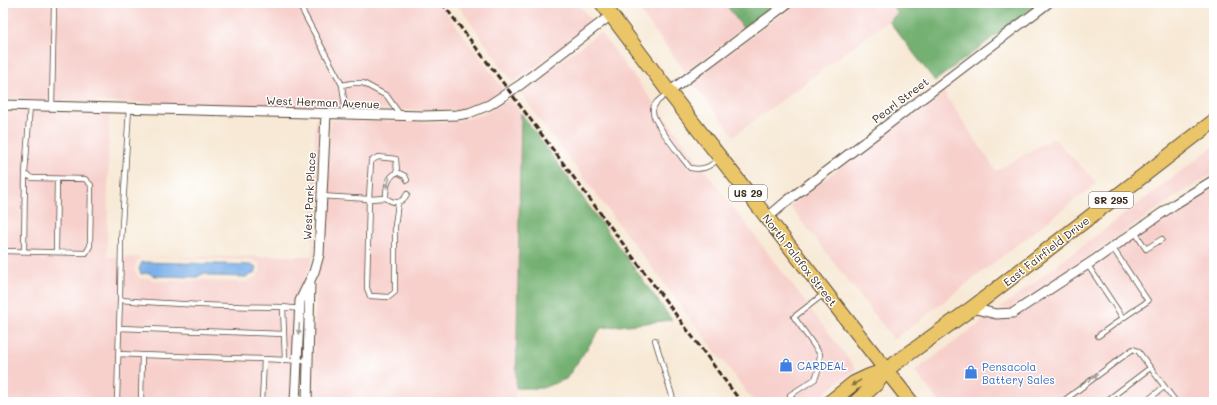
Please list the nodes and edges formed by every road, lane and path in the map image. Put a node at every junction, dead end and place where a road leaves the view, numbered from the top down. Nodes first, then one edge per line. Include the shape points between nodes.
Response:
1 (54, 3) edge
2 (788, 3) edge
3 (1048, 3) edge
4 (605, 6) edge
5 (301, 8) dead end
6 (342, 85) junction
7 (669, 92) junction
8 (3, 105) edge
9 (30, 106) junction
10 (52, 106) junction
11 (129, 108) junction
12 (326, 114) junction
13 (346, 114) junction
14 (401, 116) junction
15 (1214, 121) edge
16 (720, 158) junction
17 (397, 172) junction
18 (25, 174) junction
19 (57, 178) junction
20 (407, 180) dead end
21 (1214, 180) edge
22 (407, 194) dead end
23 (322, 196) junction
24 (386, 198) junction
25 (370, 199) junction
26 (398, 203) junction
27 (767, 218) junction
28 (1135, 232) junction
29 (1162, 239) dead end
30 (1112, 247) junction
31 (3, 251) edge
32 (24, 252) junction
33 (56, 252) junction
34 (1087, 264) junction
35 (310, 279) junction
36 (826, 293) junction
37 (120, 300) junction
38 (283, 307) junction
39 (300, 308) junction
40 (972, 308) junction
41 (1123, 318) junction
42 (119, 328) junction
43 (284, 334) junction
44 (1098, 336) dead end
45 (655, 340) dead end
46 (119, 354) junction
47 (142, 355) junction
48 (264, 359) junction
49 (285, 360) junction
50 (297, 360) junction
51 (308, 361) junction
52 (1150, 368) junction
53 (886, 370) junction
54 (1164, 387) junction
55 (117, 402) edge
56 (141, 402) edge
57 (262, 402) edge
58 (296, 402) edge
59 (306, 402) edge
60 (674, 402) edge
61 (794, 402) edge
62 (830, 402) edge
63 (856, 402) edge
64 (911, 402) edge
65 (1062, 402) edge
66 (1105, 402) edge
67 (1145, 402) edge
68 (1176, 402) edge

1 - 10 lane
2 - 7 street
3 - 27 street, Pearl Street
4 - 7 main road, North Palafox Street / US 29
4 - 14 street, West Herman Avenue via 520,85 489,105 457,115
5 - 6 lane
6 - 13 lane
6 - 14 lane via 363,83 387,96
7 - 16 main road, North Palafox Street / US 29
7 - 16 lane via 655,103 653,112 658,125 690,168 702,170
8 - 9 street, West Herman Avenue
9 - 10 street, West Herman Avenue
9 - 18 lane
10 - 11 street, West Herman Avenue
11 - 12 street, West Herman Avenue
11 - 37 lane
12 - 13 street, West Herman Avenue
12 - 23 street, West Park Place
13 - 14 street, West Herman Avenue
15 - 40 main road, East Fairfield Drive / SR 295
16 - 27 main road, North Palafox Street / US 29
17 - 20 lane
17 -> 24 lane via 388,182
17 - 25 lane via 396,159 378,157 372,160
18 - 19 lane via 32,178
18 - 32 lane
19 - 33 lane
19 - 33 lane via 85,179 90,185 90,246 86,253
21 - 28 street
22 - 26 lane
23 - 25 lane
23 - 35 street, West Park Place via 318,255
24 - 25 lane
24 - 26 lane
25 - 26 lane via 367,288 370,296 389,297 395,292
27 - 36 main road, North Palafox Street / US 29
28 - 29 lane via 1146,249
28 - 30 street
30 - 34 street
30 - 41 lane via 1148,302
31 - 32 lane
32 - 33 lane
34 - 40 street via 1013,313 996,314
34 - 41 lane
35 - 39 street, West Park Place via 300,301
35 - 51 street, West Park Place
36 - 53 main road, North Palafox Street / US 29
36 - 61 lane via 794,317 820,354 815,379 790,395
37 - 38 lane via 229,307
37 - 42 lane
38 - 39 lane
38 - 43 lane
39 -> 50 street, West Park Place
40 - 53 main road, East Fairfield Drive / SR 295
41 - 44 lane
42 - 43 lane
42 - 46 lane
43 - 49 lane
45 - 60 lane
46 - 47 lane
46 - 55 lane
47 - 48 lane
47 - 56 lane
48 - 49 lane
48 - 57 lane
49 - 50 lane
50 - 51 lane
50 - 58 street, West Park Place
51 - 59 street, West Park Place
52 - 54 lane
65 -> 52 lane via 1133,349
52 - 66 lane
53 -> 62 main road, SR 295 via 854,383
53 - 63 main road, SR 295 via 877,383
53 - 64 main road, North Palafox Street / US 29
54 - 67 lane
54 - 68 lane

